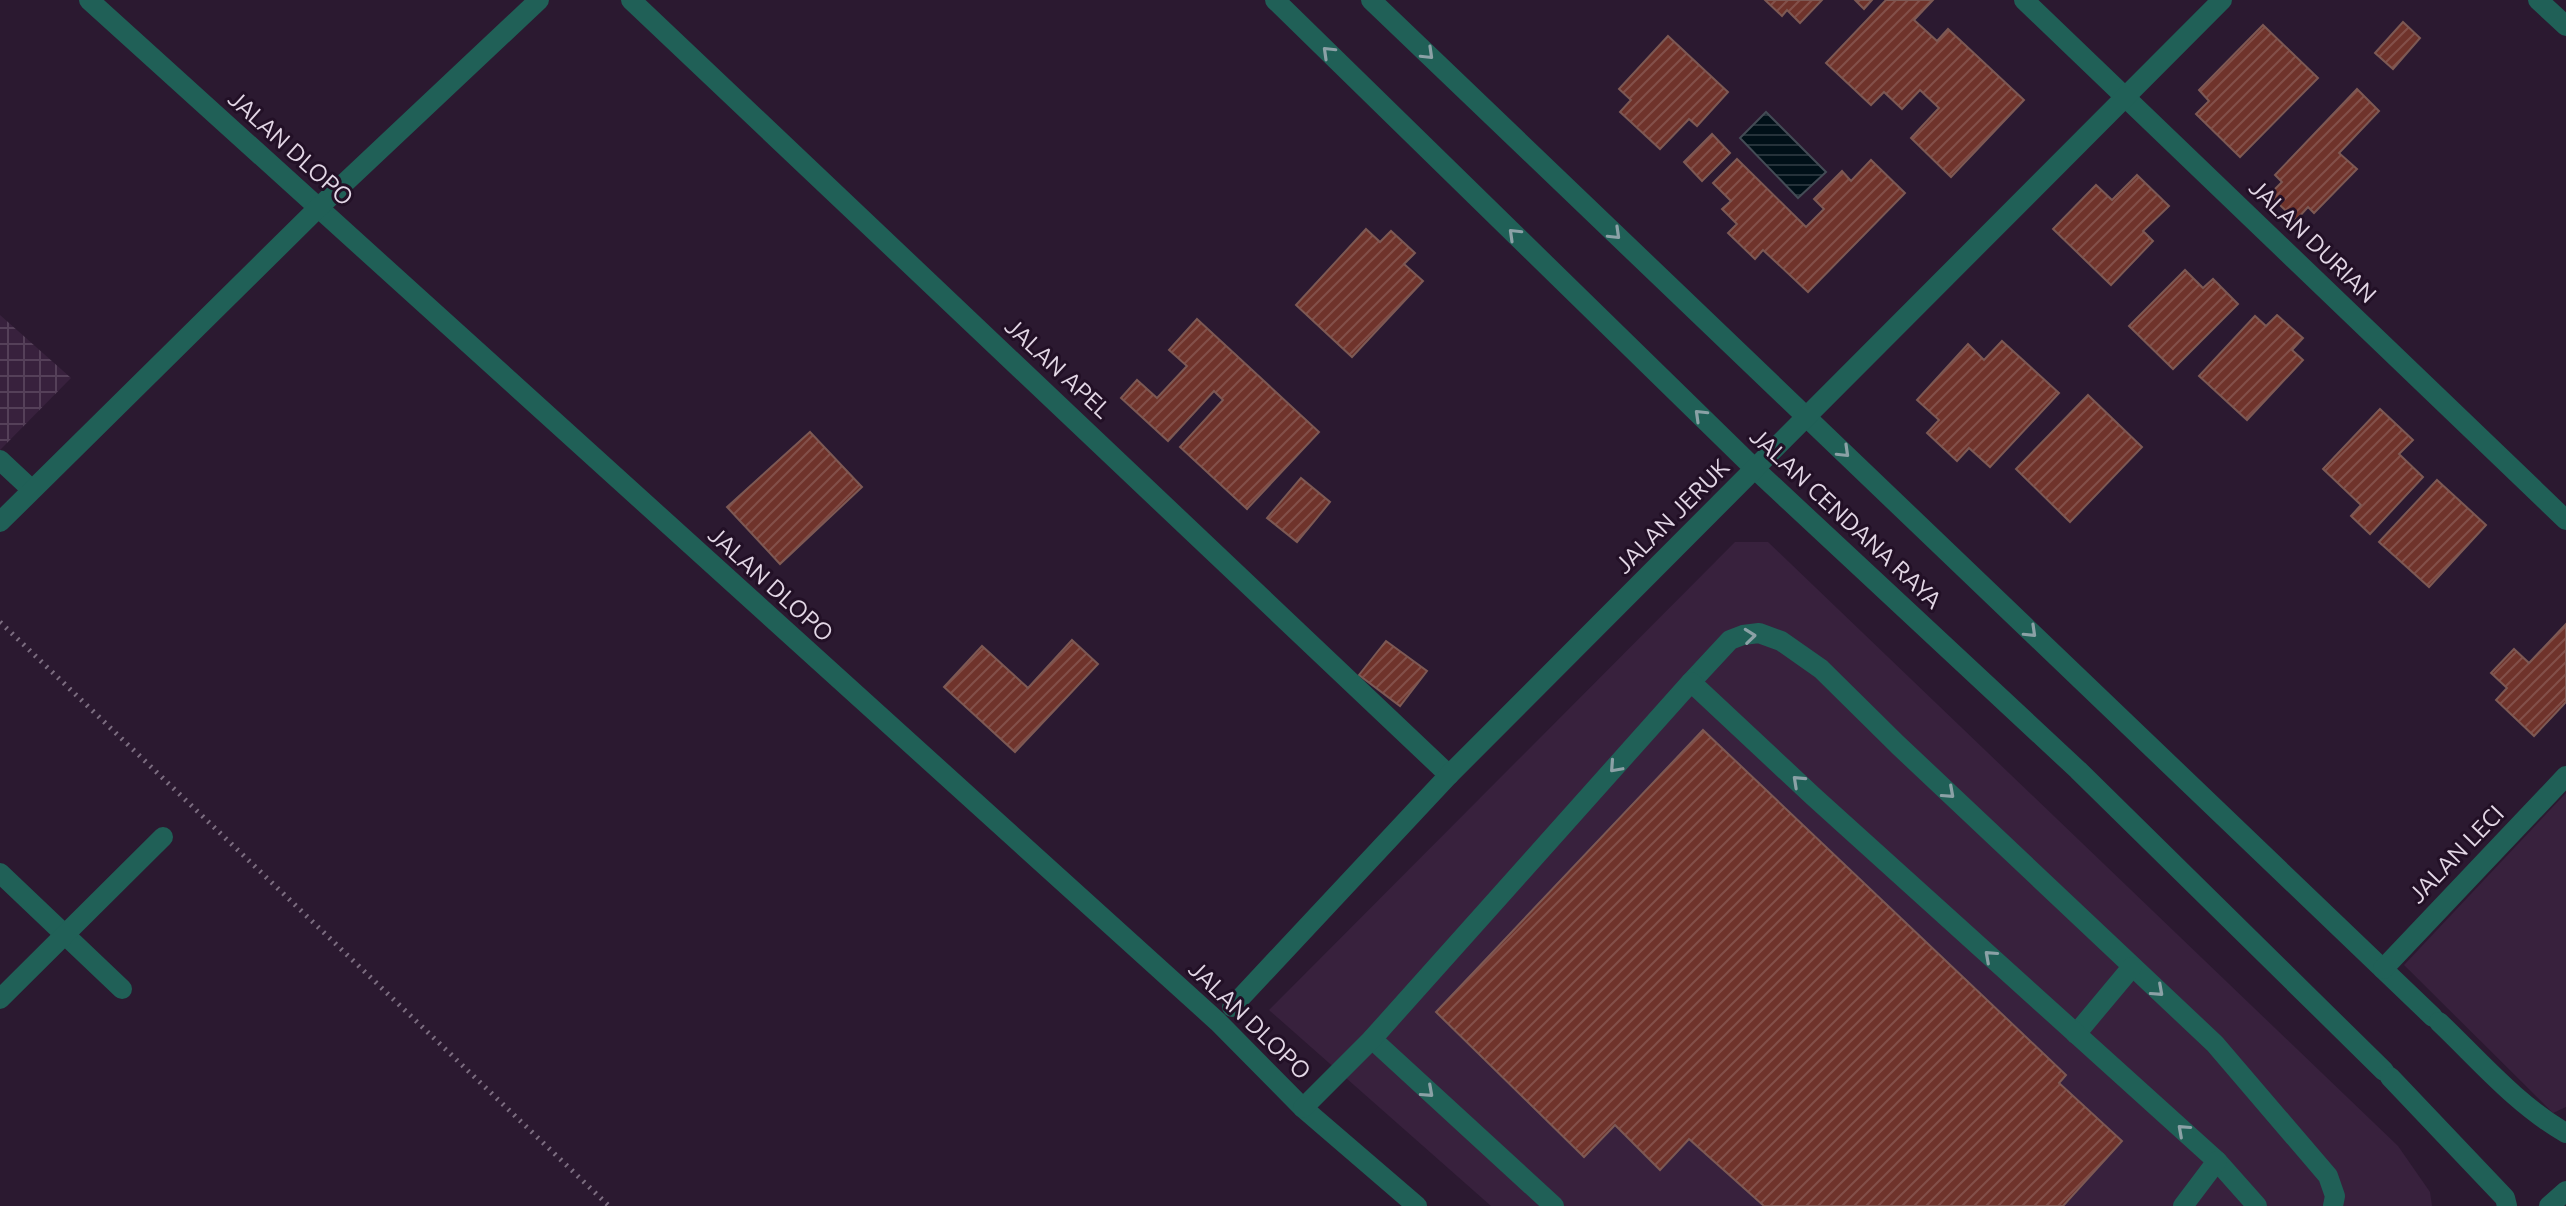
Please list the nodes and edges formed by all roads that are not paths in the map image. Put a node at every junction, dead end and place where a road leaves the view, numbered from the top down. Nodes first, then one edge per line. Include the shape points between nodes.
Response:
1 (89, 0) edge
2 (539, 0) edge
3 (631, 0) edge
4 (1275, 0) edge
5 (1371, 0) edge
6 (2024, 0) edge
7 (2222, 0) edge
8 (2538, 0) edge
9 (2566, 26) edge
10 (2126, 98) junction
11 (318, 208) junction
12 (1807, 417) junction
13 (0, 460) edge
14 (1756, 470) junction
15 (31, 489) junction
16 (2566, 520) edge
17 (0, 522) edge
18 (1691, 682) junction
19 (1449, 775) junction
20 (2566, 776) edge
21 (163, 837) dead end
22 (0, 873) edge
23 (65, 935) junction
24 (2132, 967) junction
25 (2383, 969) junction
26 (122, 989) dead end
27 (0, 999) edge
28 (1232, 1007) dead end
29 (2076, 1034) junction
30 (1372, 1039) junction
31 (1303, 1108) junction
32 (2566, 1133) edge
33 (2217, 1161) junction
34 (2566, 1191) edge
35 (1417, 1206) edge
36 (1554, 1206) edge
37 (2183, 1206) edge
38 (2257, 1206) edge
39 (2333, 1206) edge
40 (2507, 1206) edge
41 (2549, 1206) edge

1 - 11 street, JALAN DLOPO
2 - 11 street
3 - 19 street, JALAN APEL
14 -> 4 street, JALAN CENDANA RAYA
5 -> 12 street, JALAN CENDANA RAYA
6 - 10 street, JALAN DURIAN
7 - 10 street, JALAN JERUK
8 - 9 street
10 - 12 street, JALAN JERUK
10 - 16 street, JALAN DURIAN
11 - 15 street
11 - 31 street, JALAN DLOPO via 1218,1022
12 - 14 street, JALAN JERUK
12 -> 25 street, JALAN CENDANA RAYA
13 - 15 street
14 - 19 street, JALAN JERUK
14 - 40 street, JALAN CENDANA RAYA via 2078,770 2387,1074
15 - 17 street
18 -> 24 street via 1730,640 1759,633 1781,641 1821,669
29 -> 18 street
18 -> 30 street
19 - 28 street, JALAN JERUK
20 - 25 street, JALAN LECI
21 - 23 street
22 - 23 street
23 - 26 street
23 - 27 street
24 - 29 street
24 -> 39 street via 2215,1044 2328,1176
25 - 32 street, JALAN CENDANA RAYA via 2519,1099
33 -> 29 street
30 - 31 street
30 -> 36 street
31 - 35 street, JALAN DLOPO
33 - 37 street
33 - 38 street
34 - 41 street

